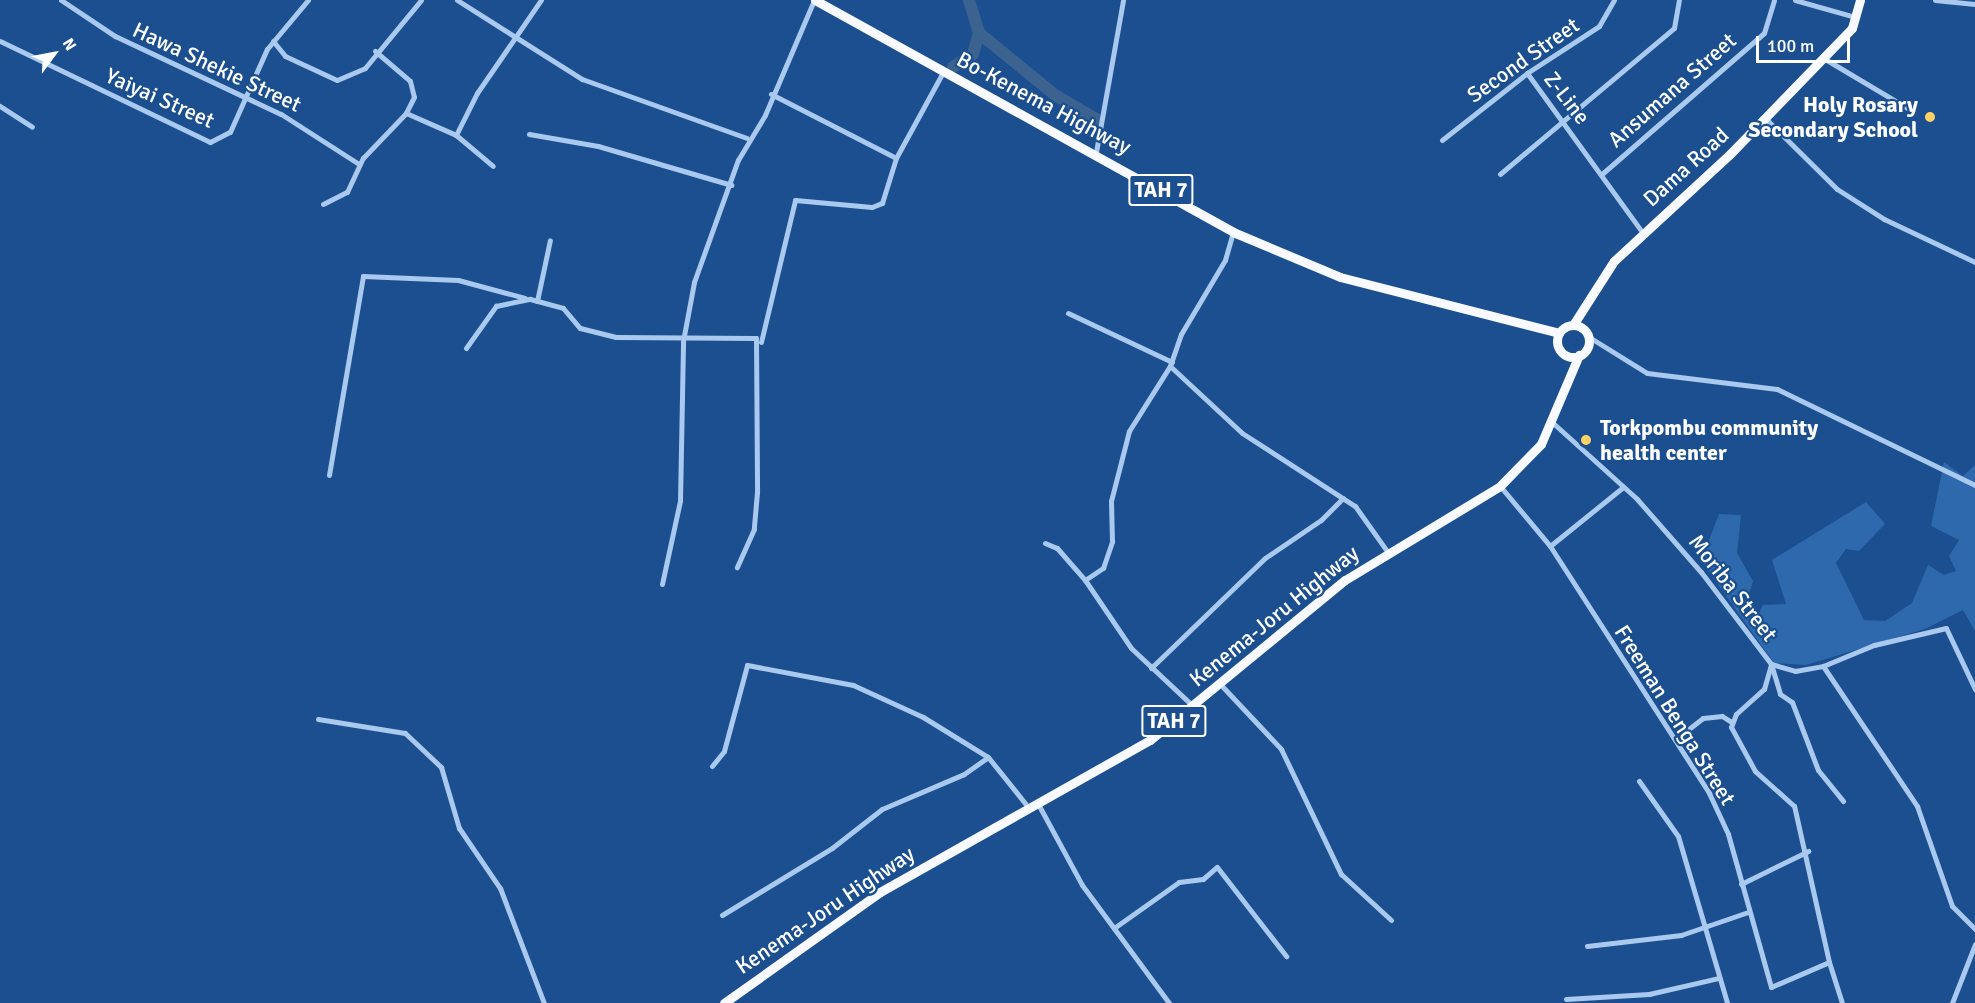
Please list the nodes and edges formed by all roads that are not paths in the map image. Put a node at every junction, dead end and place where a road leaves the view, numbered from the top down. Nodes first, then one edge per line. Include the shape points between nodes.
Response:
1 (61, 0) edge
2 (308, 0) edge
3 (420, 0) edge
4 (457, 0) edge
5 (541, 0) edge
6 (815, 0) edge
7 (1123, 0) edge
8 (1614, 0) edge
9 (1679, 0) edge
10 (1774, 0) edge
11 (1795, 0) edge
12 (1860, 0) edge
13 (1935, 0) edge
14 (1975, 4) edge
15 (1857, 18) junction
16 (516, 37) junction
17 (0, 40) edge
18 (273, 40) junction
19 (375, 51) junction
20 (1825, 59) junction
21 (942, 72) junction
22 (1527, 73) junction
23 (243, 94) junction
24 (771, 94) junction
25 (0, 106) edge
26 (1909, 109) dead end
27 (406, 113) junction
28 (1766, 118) junction
29 (1566, 123) junction
30 (32, 127) dead end
31 (529, 134) dead end
32 (456, 135) junction
33 (747, 138) junction
34 (1442, 140) dead end
35 (1096, 152) junction
36 (896, 158) junction
37 (359, 164) junction
38 (493, 166) dead end
39 (1603, 173) junction
40 (1500, 174) dead end
41 (731, 185) junction
42 (323, 204) dead end
43 (1233, 232) junction
44 (1642, 233) junction
45 (550, 240) dead end
46 (1975, 262) edge
47 (527, 299) junction
48 (537, 301) junction
49 (1584, 309) junction
50 (1068, 313) dead end
51 (1573, 325) junction
52 (1587, 334) junction
53 (1558, 337) junction
54 (683, 341) junction
55 (760, 342) junction
56 (466, 348) dead end
57 (1566, 355) junction
58 (1579, 355) junction
59 (1171, 364) junction
60 (1568, 380) junction
61 (1553, 423) junction
62 (329, 475) dead end
63 (1975, 485) edge
64 (1500, 486) junction
65 (1623, 486) junction
66 (1343, 498) junction
67 (1045, 543) dead end
68 (1550, 546) junction
69 (1387, 551) junction
70 (736, 567) dead end
71 (1085, 580) junction
72 (662, 584) dead end
73 (1771, 664) junction
74 (1823, 666) junction
75 (1151, 668) junction
76 (1221, 685) junction
77 (1975, 689) edge
78 (1193, 706) junction
79 (318, 719) dead end
80 (1730, 721) junction
81 (1676, 739) junction
82 (988, 757) junction
83 (712, 766) dead end
84 (1639, 781) dead end
85 (1843, 801) dead end
86 (1037, 802) junction
87 (1028, 807) junction
88 (1808, 851) junction
89 (1741, 884) junction
90 (1748, 912) junction
91 (722, 915) dead end
92 (1391, 920) dead end
93 (1114, 928) junction
94 (1706, 928) junction
95 (1975, 929) edge
96 (1975, 944) edge
97 (1587, 946) dead end
98 (1286, 956) dead end
99 (1829, 962) junction
100 (1719, 978) junction
101 (1566, 999) dead end
102 (544, 1003) edge
103 (724, 1003) edge
104 (1169, 1003) edge
105 (1726, 1003) edge
106 (1842, 1003) edge
107 (1952, 1003) edge

1 - 23 street, Hawa Shekie Street via 115,36
2 - 18 street, Yaiyai Street
3 - 19 street
4 - 16 street
5 - 16 street
6 - 21 highway, Bo-Kenema Highway / TAH 7
6 - 24 street
7 - 35 street
8 - 22 street, Second Street via 1599,26
9 - 29 street via 1674,28
10 - 39 street, Ansumana Street via 1764,33
11 - 15 street
12 - 15 highway, Dama Road
13 - 14 street
15 - 20 highway, Dama Road
16 - 32 street
16 - 33 street via 582,79
17 - 23 street, Yaiyai Street via 210,142 230,132
18 - 19 street via 285,56 337,80 365,68
18 - 23 street, Yaiyai Street
19 - 27 street via 410,81 414,97
20 - 26 street
20 - 28 highway, Dama Road
21 - 35 highway, Bo-Kenema Highway / TAH 7
21 - 36 street
22 - 29 street, Z-Line
22 - 34 street, Second Street
23 - 37 street, Hawa Shekie Street
24 - 33 street
24 - 36 street
25 - 30 street
27 - 32 street
27 - 37 street
28 - 44 highway, Dama Road
28 - 46 street via 1837,189 1884,219
29 - 39 street, Z-Line
29 - 40 street
31 - 41 street via 598,146
32 - 38 street
33 - 41 street
35 - 43 highway, Bo-Kenema Highway / TAH 7
36 - 55 street via 877,207 798,196
37 - 42 street via 347,192
39 - 44 street, Z-Line
41 - 54 street via 694,282
43 - 53 highway, Bo-Kenema Highway / TAH 7 via 1340,277
43 - 59 street via 1224,261 1181,334
44 - 49 highway, Dama Road via 1600,278
45 - 48 street
47 - 48 street
47 - 56 street via 496,306
47 - 62 street via 458,280 363,276
48 - 54 street via 563,308 572,322 592,332
49 - 51 highway, Dama Road
49 - 52 highway
50 - 59 street
51 - 52 highway
51 - 53 highway
52 - 58 highway, Kenema-Joru Highway
52 - 63 street via 1647,373 1742,382 1785,392
53 - 57 highway
54 - 55 street via 756,338
54 - 72 street via 680,501
55 - 70 street via 754,529
57 - 58 highway
57 - 60 highway, Kenema-Joru Highway / TAH 7
58 - 60 highway, Kenema-Joru Highway / TAH 7
59 - 66 street via 1242,433
59 - 71 street via 1129,431 1111,501 1112,542 1102,568
60 - 61 highway, Kenema-Joru Highway / TAH 7
61 - 64 highway, Kenema-Joru Highway / TAH 7 via 1531,457
61 - 65 street, Moriba Street
64 - 68 street, Freeman Benga Street
64 - 69 highway, Kenema-Joru Highway / TAH 7
65 - 68 street
65 - 73 street, Moriba Street via 1682,548
66 - 69 street via 1369,520
66 - 75 street via 1321,520 1265,558
67 - 71 street via 1057,548
68 - 81 street, Freeman Benga Street
69 - 76 highway, Kenema-Joru Highway / TAH 7 via 1328,593
71 - 75 street via 1112,624
73 - 74 street via 1795,671
73 - 80 street via 1764,689
73 - 85 street, Moriba Street via 1780,693 1792,702 1818,770
74 - 77 street via 1874,645 1946,628
74 - 95 street via 1917,806 1952,906
75 - 78 street
76 - 78 highway, Kenema-Joru Highway / TAH 7
76 - 92 street via 1281,749 1341,874
78 - 86 highway, Kenema-Joru Highway / TAH 7 via 1150,740
79 - 102 street via 405,733 441,767 459,828 500,888
80 - 81 street via 1703,718
80 - 88 street via 1755,771 1794,806
81 - 89 street, Freeman Benga Street via 1718,810
82 - 83 street via 923,717 853,686 747,665 724,751
82 - 87 street
82 - 91 street via 964,774 882,809 832,848
84 - 94 street via 1678,836
86 - 87 highway, Kenema-Joru Highway / TAH 7
86 - 93 street via 1078,877
87 - 103 highway, Kenema-Joru Highway / TAH 7 via 880,892
88 - 89 street
88 - 99 street
89 - 90 street, Freeman Benga Street
90 - 94 street
90 - 99 street, Freeman Benga Street via 1771,987
93 - 98 street via 1179,882 1203,879 1217,867
93 - 104 street
94 - 97 street
94 - 100 street
96 - 107 street
99 - 106 street
100 - 101 street via 1649,994
100 - 105 street

